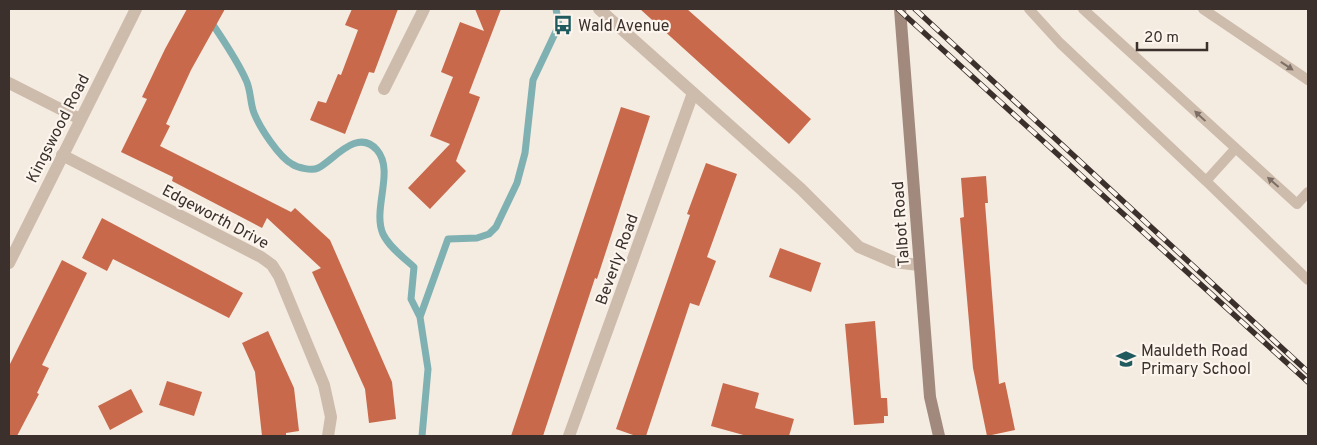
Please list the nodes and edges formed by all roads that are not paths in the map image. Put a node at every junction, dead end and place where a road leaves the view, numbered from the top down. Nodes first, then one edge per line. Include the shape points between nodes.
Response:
1 (136, 9) edge
2 (424, 9) edge
3 (599, 9) edge
4 (900, 9) edge
5 (1029, 9) edge
6 (1084, 9) edge
7 (1203, 9) edge
8 (1308, 80) edge
9 (9, 84) edge
10 (384, 89) dead end
11 (693, 93) junction
12 (80, 119) junction
13 (1235, 149) junction
14 (62, 154) junction
15 (1206, 181) junction
16 (1308, 192) edge
17 (9, 262) edge
18 (919, 265) junction
19 (1308, 280) edge
20 (937, 434) edge
21 (328, 436) edge
22 (569, 436) edge

1 - 12 street, Kingswood Road
2 - 10 street
3 - 11 street
4 - 18 street, Talbot Road
5 - 15 lane via 1060,43
13 -> 6 lane
7 -> 8 lane
9 - 12 street
11 - 18 street via 801,189 859,247 894,262
11 - 22 street, Beverly Road
12 - 14 street, Kingswood Road
13 - 15 lane
16 -> 13 lane via 1297,204
14 - 17 street, Kingswood Road
14 - 21 street, Edgeworth Drive via 272,265 324,385 331,417
15 - 19 lane
18 - 20 street, Talbot Road via 930,396

